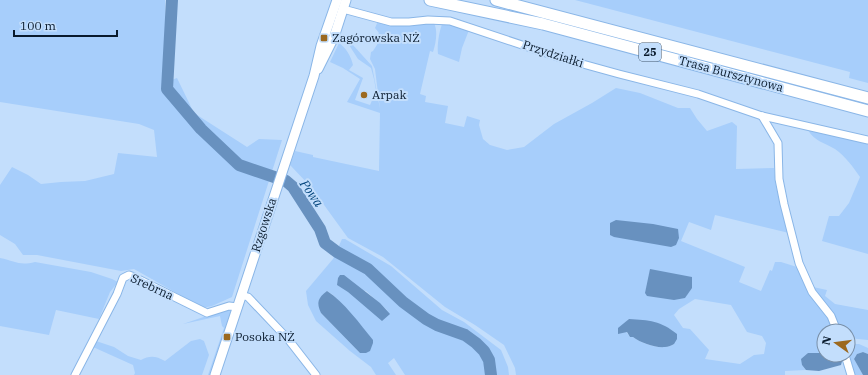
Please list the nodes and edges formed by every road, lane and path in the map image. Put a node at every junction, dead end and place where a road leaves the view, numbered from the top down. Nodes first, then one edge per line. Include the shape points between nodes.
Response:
1 (337, 0) edge
2 (346, 0) edge
3 (430, 0) edge
4 (496, 0) edge
5 (343, 10) junction
6 (334, 23) junction
7 (868, 98) edge
8 (868, 111) edge
9 (762, 116) junction
10 (868, 140) edge
11 (241, 295) junction
12 (238, 307) junction
13 (834, 323) edge
14 (847, 363) edge
15 (75, 375) edge
16 (215, 375) edge
17 (316, 375) edge
18 (851, 375) edge

1 - 6 street
2 - 5 street
3 - 8 main road, Trasa Bursztynowa / 25 via 537,22
4 - 7 main road, Trasa Bursztynowa / 25
5 - 6 street
5 - 9 street, Przydziałki via 391,22 450,21 561,58 698,94
6 - 11 street, Rzgowska via 326,55 314,76
9 - 10 street, Przydziałki
9 - 13 street via 778,143 779,179 799,263 812,292
11 - 12 street, Rzgowska
11 - 17 street via 248,297 288,339
12 - 15 street, Srebrna via 228,306 207,313 126,275
12 - 16 street, Rzgowska
14 - 18 street

